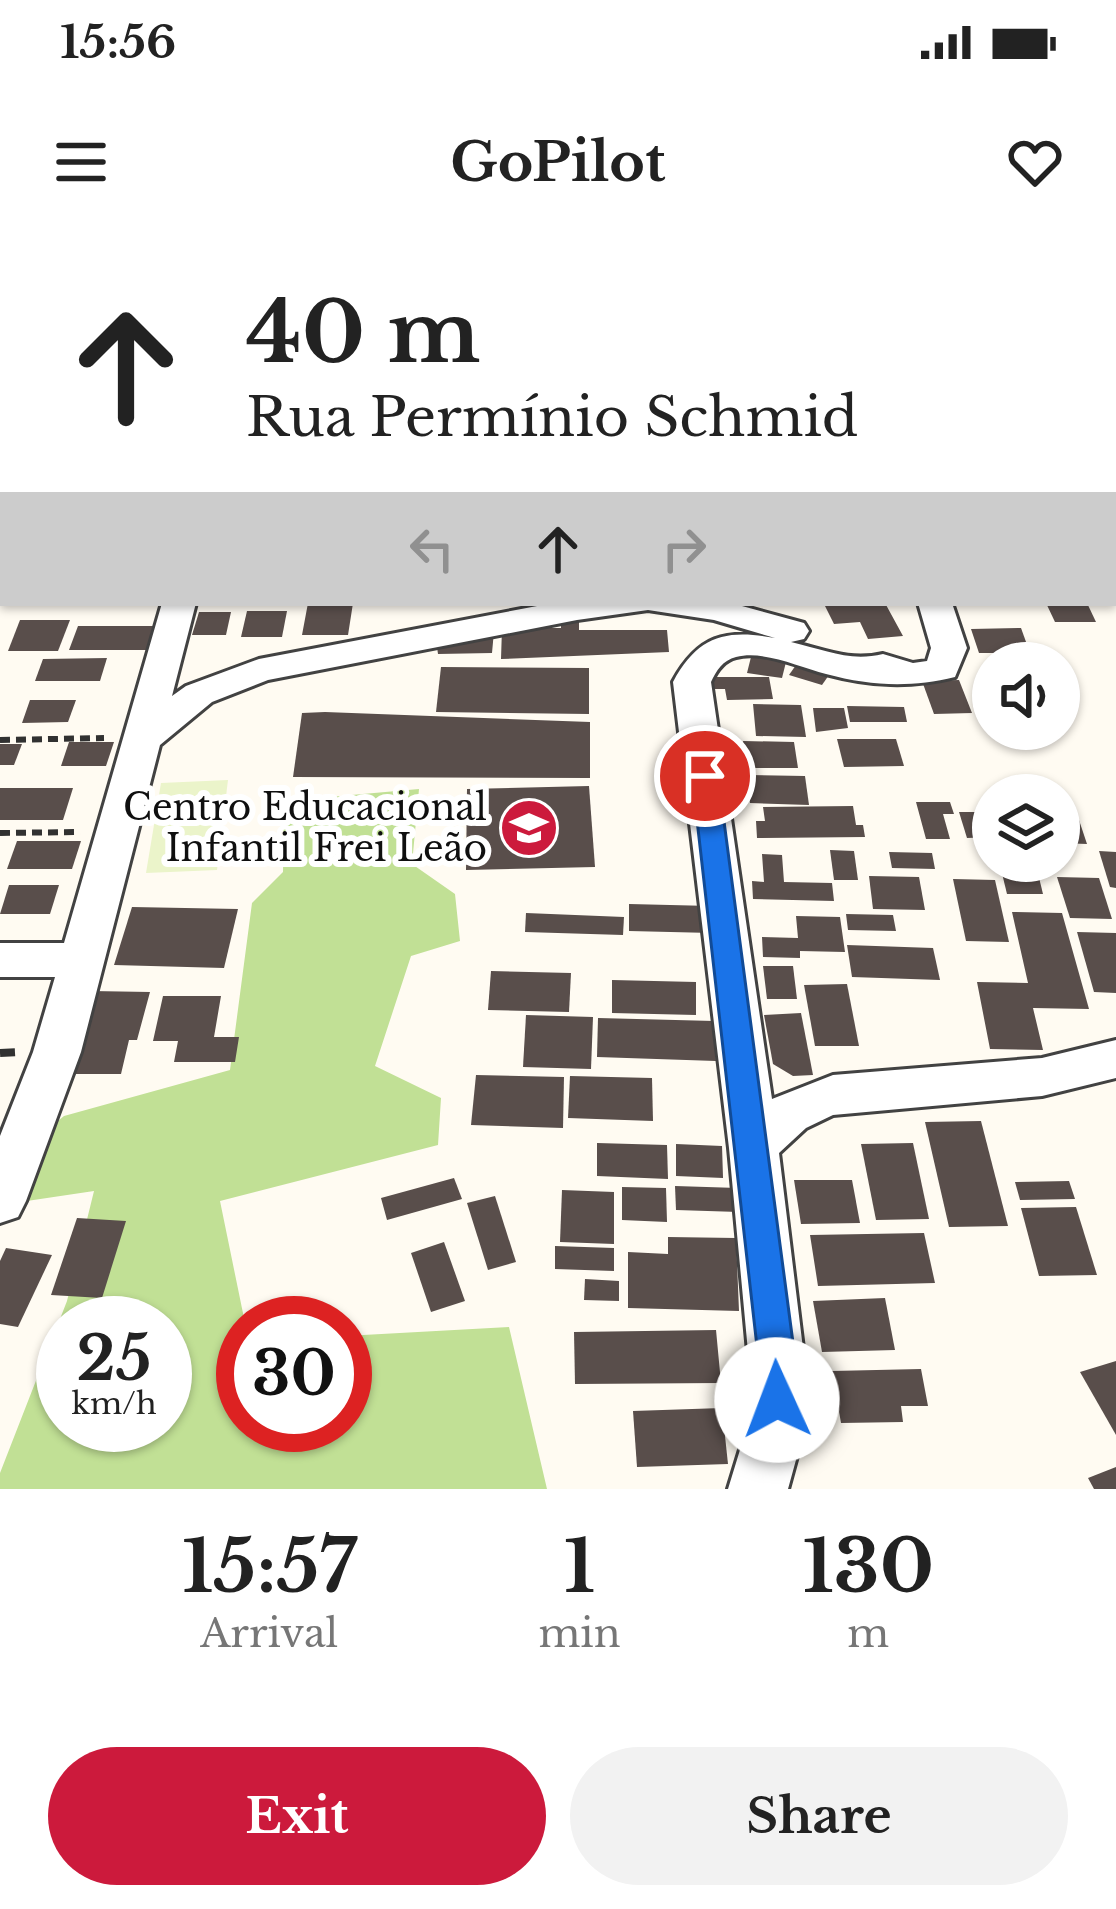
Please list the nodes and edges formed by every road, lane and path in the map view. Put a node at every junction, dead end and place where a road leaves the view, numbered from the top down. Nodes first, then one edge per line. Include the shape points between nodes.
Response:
1 (178, 606) edge
2 (606, 606) edge
3 (678, 606) edge
4 (936, 606) edge
5 (910, 675) junction
6 (144, 738) junction
7 (0, 740) edge
8 (116, 832) junction
9 (0, 833) edge
10 (0, 960) edge
11 (80, 960) junction
12 (1116, 1059) edge
13 (754, 1148) junction
14 (0, 1201) edge
15 (758, 1489) edge

1 - 6 street
2 - 6 street via 259,670 199,694
3 - 5 street via 756,619
4 - 5 street via 948,660 942,669
5 - 13 street via 733,644 698,664 692,682
6 - 7 path
6 - 8 street
8 - 9 path
8 - 11 street
10 - 11 street
11 - 14 street via 57,1052
12 - 13 street via 1042,1077 802,1102
13 - 15 street via 778,1373 776,1427

